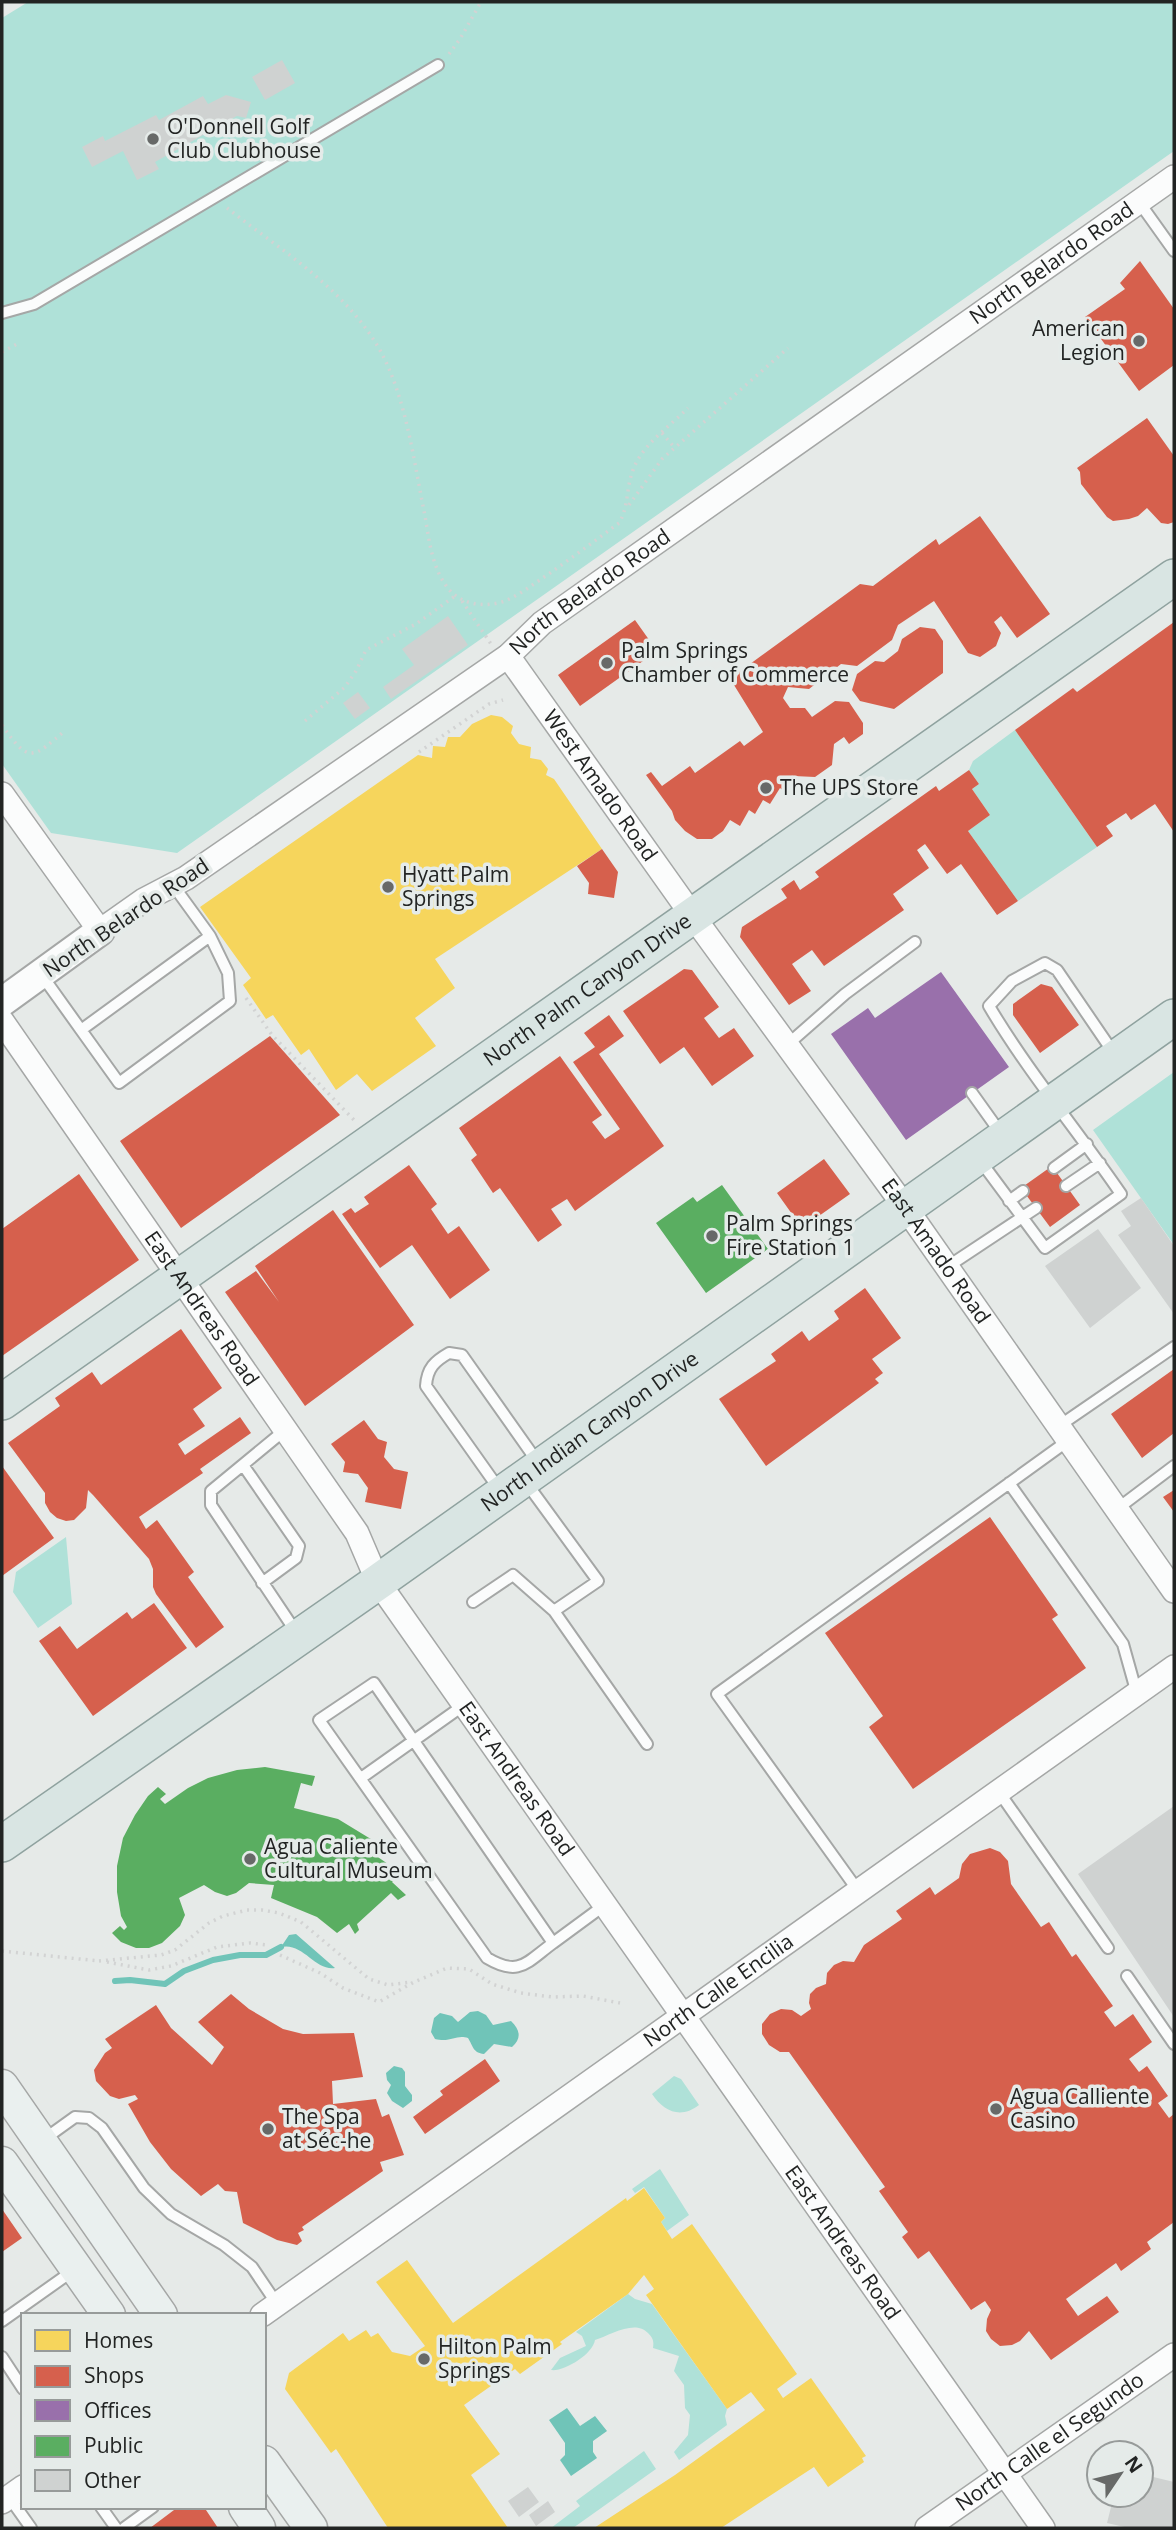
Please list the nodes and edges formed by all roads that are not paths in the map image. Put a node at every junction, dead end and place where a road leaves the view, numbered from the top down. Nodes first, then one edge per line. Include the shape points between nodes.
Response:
1 (438, 65) road end
2 (1174, 177) edge
3 (1139, 202) junction
4 (1174, 251) edge
5 (2, 313) edge
6 (1174, 577) edge
7 (505, 657) junction
8 (2, 794) edge
9 (173, 885) junction
10 (692, 915) junction
11 (100, 931) junction
12 (210, 936) junction
13 (915, 942) dead end
14 (41, 974) junction
15 (2, 1002) edge
16 (1174, 1017) edge
17 (2, 1021) edge
18 (80, 1030) junction
19 (787, 1045) junction
20 (1117, 1058) junction
21 (972, 1093) dead end
22 (1055, 1101) junction
23 (1087, 1144) junction
24 (991, 1147) junction
25 (1100, 1163) junction
26 (1054, 1168) dead end
27 (1066, 1186) dead end
28 (1023, 1191) dead end
29 (1009, 1201) junction
30 (905, 1207) junction
31 (1036, 1208) dead end
32 (1022, 1217) junction
33 (947, 1267) junction
34 (179, 1278) junction
35 (1174, 1347) edge
36 (2, 1402) edge
37 (285, 1430) junction
38 (1064, 1433) junction
39 (243, 1465) junction
40 (1174, 1466) edge
41 (522, 1480) junction
42 (1009, 1483) junction
43 (1117, 1509) junction
44 (378, 1582) junction
45 (262, 1583) junction
46 (1174, 1591) edge
47 (473, 1602) dead end
48 (554, 1611) junction
49 (299, 1637) junction
50 (1174, 1667) edge
51 (1137, 1694) junction
52 (465, 1705) junction
53 (413, 1740) junction
54 (647, 1744) dead end
55 (360, 1778) junction
56 (999, 1792) junction
57 (2, 1844) edge
58 (859, 1892) junction
59 (606, 1904) junction
60 (553, 1943) junction
61 (1108, 1948) dead end
62 (1127, 1976) dead end
63 (685, 2017) junction
64 (1174, 2044) edge
65 (2, 2086) edge
66 (40, 2141) junction
67 (2, 2163) edge
68 (76, 2268) junction
69 (270, 2309) edge
70 (108, 2313) edge
71 (160, 2313) edge
72 (2, 2321) edge
73 (1174, 2355) edge
74 (2, 2357) edge
75 (21, 2386) edge
76 (266, 2465) edge
77 (1005, 2474) junction
78 (11, 2495) edge
79 (102, 2509) edge
80 (150, 2509) edge
81 (246, 2509) edge
82 (31, 2528) edge
83 (116, 2528) edge
84 (124, 2528) edge
85 (259, 2528) edge
86 (311, 2528) edge
87 (928, 2528) edge
88 (1043, 2528) edge

1 - 5 lane via 61,289 34,304
2 - 3 street, North Belardo Road
3 - 4 lane
3 - 7 street, North Belardo Road via 542,623
6 - 10 main road, North Palm Canyon Drive
7 - 9 street, North Belardo Road
7 - 10 street, West Amado Road
8 - 11 street
9 - 11 street, North Belardo Road
9 - 12 lane
10 - 19 street, East Amado Road
10 - 34 main road, North Palm Canyon Drive
11 - 14 street, North Belardo Road
12 - 18 lane
12 - 18 lane via 228,973 230,1001 118,1083
13 - 19 lane
14 - 15 street, North Belardo Road
14 - 18 lane
16 - 20 main road, North Indian Canyon Drive
17 - 34 street, East Andreas Road
19 - 30 street, East Amado Road
20 - 22 main road, North Indian Canyon Drive
20 - 22 lane via 1057,970 1045,963 1012,981 989,1006
21 - 24 lane
22 - 23 lane
22 - 24 main road, North Indian Canyon Drive
23 - 25 lane
23 - 26 lane
24 - 29 lane
24 - 30 main road, North Indian Canyon Drive
25 - 27 lane
25 - 32 lane via 1121,1194 1045,1248
28 - 29 lane
29 - 32 lane
30 - 33 street, East Amado Road
30 - 41 main road, North Indian Canyon Drive
31 - 32 lane
32 - 33 lane
33 - 38 street, East Amado Road
34 - 36 main road, North Palm Canyon Drive
34 - 37 street, East Andreas Road
35 - 38 lane
37 - 39 lane
37 - 44 street, East Andreas Road via 357,1533
38 - 42 lane
38 - 43 street, East Amado Road
39 - 45 lane via 211,1490 211,1505
39 - 45 lane via 299,1546 296,1558
40 - 43 lane
41 - 41 lane via 462,1355 449,1353 435,1361 426,1386
41 - 44 main road, North Indian Canyon Drive
41 - 48 lane via 598,1581
42 - 51 lane via 1123,1644
42 - 58 lane via 717,1695
43 - 46 street, East Amado Road
44 - 49 main road, North Indian Canyon Drive
44 - 52 street, East Andreas Road
45 - 49 lane
47 - 48 lane via 513,1575
48 - 54 lane
49 - 57 main road, North Indian Canyon Drive
50 - 51 street, North Calle Encilia
51 - 56 street, North Calle Encilia
52 - 53 lane
52 - 59 street, East Andreas Road
53 - 55 lane
53 - 55 lane via 374,1683 319,1720
53 - 60 lane
55 - 60 lane via 487,1958 503,1968 520,1967
56 - 58 street, North Calle Encilia
56 - 61 lane
58 - 63 street, North Calle Encilia
59 - 60 lane
59 - 63 street, East Andreas Road
62 - 64 lane
63 - 69 street, North Calle Encilia
63 - 77 street, East Andreas Road
65 - 66 main road
66 - 69 lane via 75,2117 89,2118 102,2128 144,2188 171,2214 253,2267
66 - 71 main road
67 - 68 main road
68 - 70 main road
68 - 72 lane
73 - 77 street, North Calle el Segundo
74 - 75 lane
76 - 86 main road
77 - 87 street, North Calle el Segundo
77 - 88 street, East Andreas Road
78 - 82 lane
79 - 83 lane
80 - 84 lane
81 - 85 main road

